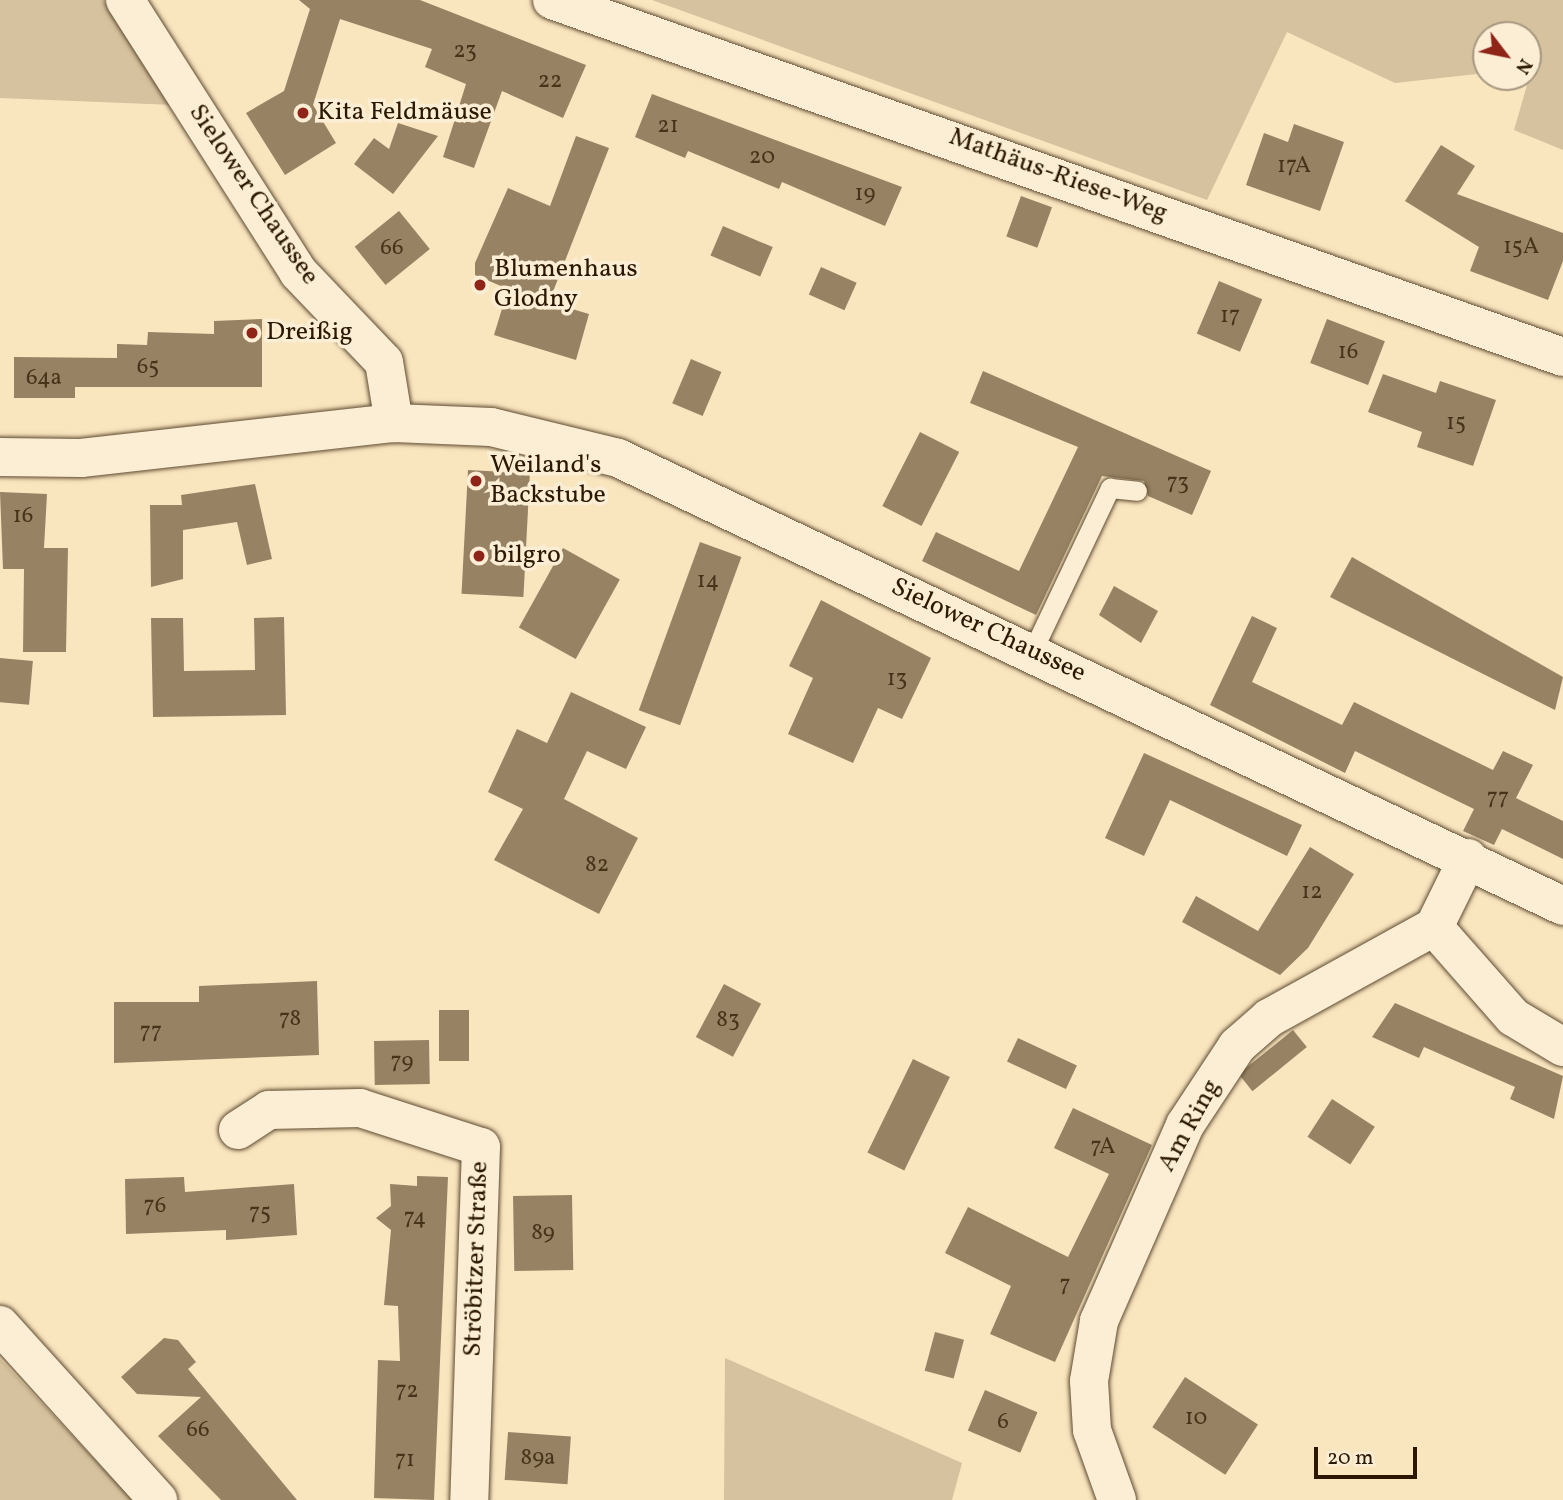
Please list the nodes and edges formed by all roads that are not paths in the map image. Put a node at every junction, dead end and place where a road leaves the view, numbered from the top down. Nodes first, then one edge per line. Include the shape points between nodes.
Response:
1 (125, 0) edge
2 (552, 0) edge
3 (1563, 357) edge
4 (394, 423) junction
5 (0, 457) edge
6 (1137, 491) dead end
7 (1032, 652) junction
8 (1468, 858) junction
9 (1563, 906) edge
10 (1434, 927) junction
11 (1563, 1047) edge
12 (238, 1130) dead end
13 (0, 1325) edge
14 (158, 1500) edge
15 (469, 1500) edge
16 (1117, 1500) edge

1 - 4 street, Sielower Chaussee via 298,272 384,362
2 - 3 street, Mathäus-Riese-Weg
4 - 5 street, Sielower Chaussee via 82,458
4 - 7 street, Sielower Chaussee via 491,427 618,458
6 - 7 lane via 1110,488
7 - 8 street, Sielower Chaussee
8 - 9 street, Sielower Chaussee
8 - 10 street
10 - 11 street via 1513,1017
10 - 16 street, Am Ring via 1269,1018 1237,1046 1185,1125 1099,1321 1089,1381 1092,1430
12 - 15 street, Ströbitzer Straße via 269,1110 360,1108 481,1147
13 - 14 street

